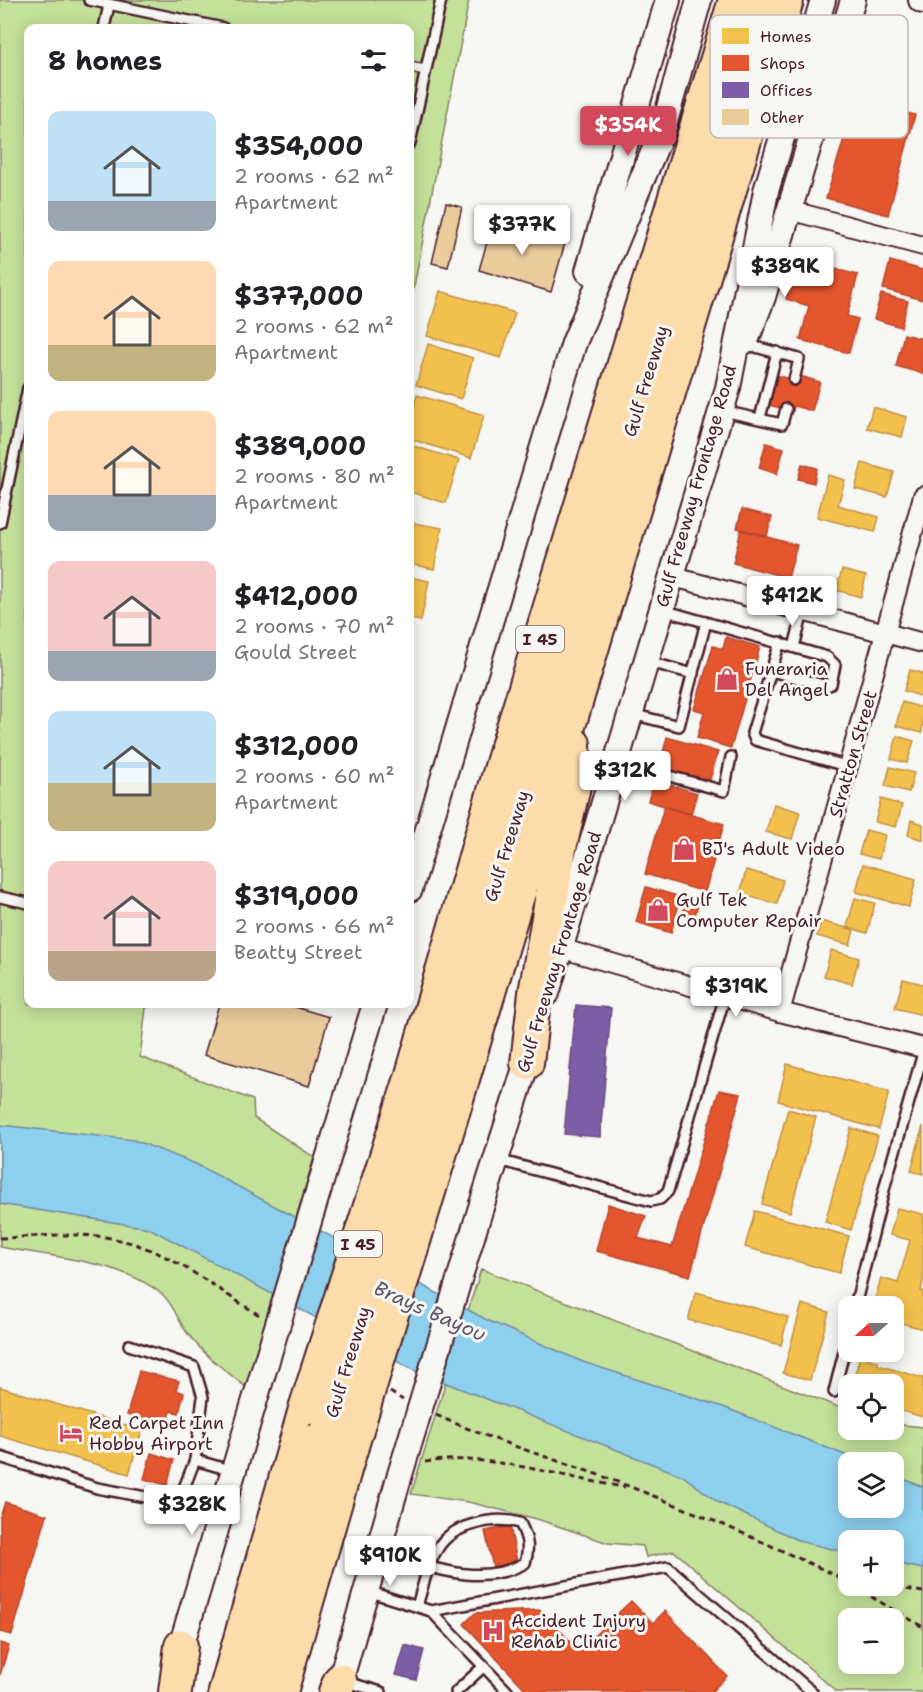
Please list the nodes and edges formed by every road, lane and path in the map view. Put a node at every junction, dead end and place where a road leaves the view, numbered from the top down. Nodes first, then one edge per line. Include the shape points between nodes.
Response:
1 (89, 0) edge
2 (441, 0) edge
3 (668, 0) edge
4 (699, 0) edge
5 (716, 0) edge
6 (735, 0) edge
7 (761, 0) edge
8 (787, 0) edge
9 (823, 0) edge
10 (853, 0) edge
11 (109, 5) junction
12 (716, 15) edge
13 (731, 15) edge
14 (756, 15) edge
15 (781, 15) edge
16 (818, 15) edge
17 (848, 15) edge
18 (105, 24) edge
19 (203, 24) edge
20 (414, 68) edge
21 (425, 70) junction
22 (710, 108) edge
23 (414, 124) edge
24 (719, 138) edge
25 (728, 138) edge
26 (782, 138) edge
27 (811, 138) edge
28 (698, 207) junction
29 (789, 210) junction
30 (923, 246) edge
31 (580, 323) junction
32 (745, 344) junction
33 (777, 352) junction
34 (794, 380) dead end
35 (724, 399) junction
36 (24, 404) edge
37 (786, 410) dead end
38 (760, 418) junction
39 (4, 487) edge
40 (923, 496) edge
41 (0, 523) edge
42 (670, 576) junction
43 (660, 609) junction
44 (803, 612) junction
45 (706, 622) junction
46 (886, 633) junction
47 (780, 642) junction
48 (923, 643) edge
49 (794, 647) junction
50 (645, 661) junction
51 (771, 670) junction
52 (693, 674) junction
53 (630, 714) junction
54 (572, 720) junction
55 (731, 757) dead end
56 (616, 762) junction
57 (849, 767) junction
58 (414, 876) edge
59 (0, 897) edge
60 (24, 902) edge
61 (560, 948) junction
62 (725, 996) junction
63 (374, 1008) edge
64 (780, 1012) junction
65 (923, 1048) edge
66 (923, 1053) edge
67 (527, 1063) junction
68 (434, 1089) junction
69 (496, 1159) junction
70 (858, 1296) edge
71 (129, 1345) dead end
72 (842, 1362) edge
73 (834, 1392) dead end
74 (328, 1429) junction
75 (0, 1457) edge
76 (195, 1460) junction
77 (425, 1461) dead end
78 (233, 1471) junction
79 (630, 1488) dead end
80 (378, 1553) junction
81 (429, 1567) junction
82 (904, 1589) edge
83 (367, 1591) junction
84 (923, 1592) edge
85 (870, 1596) edge
86 (417, 1606) junction
87 (431, 1611) junction
88 (923, 1627) edge
89 (181, 1646) junction
90 (484, 1666) junction
91 (337, 1688) edge
92 (167, 1692) edge
93 (175, 1692) edge
94 (225, 1692) edge
95 (251, 1692) edge
96 (281, 1692) edge
97 (381, 1692) edge
98 (456, 1692) edge
99 (508, 1692) edge
100 (812, 1692) edge

1 - 11 lane
2 - 21 lane
3 - 31 main road via 589,270
4 - 31 main road via 663,129
5 - 12 highway
6 - 13 highway, Gulf Freeway
7 - 14 highway, Gulf Freeway
8 - 15 highway, Gulf Freeway
9 - 16 main road, Gulf Freeway Frontage Road
10 - 17 main road
11 - 18 lane
11 - 19 lane
20 - 21 lane
21 - 23 lane
22 - 28 highway, Gulf Freeway
24 - 28 highway, Gulf Freeway
25 - 28 highway, Gulf Freeway
26 - 35 main road, Gulf Freeway Frontage Road via 766,190
27 - 29 main road
28 - 54 highway, Gulf Freeway
28 - 68 highway, Gulf Freeway
29 - 30 street
29 - 32 main road
31 - 58 main road
32 - 33 lane
32 - 35 main road
33 - 34 lane via 800,359
33 - 38 lane
35 - 38 lane
35 - 42 main road, Gulf Freeway Frontage Road
36 - 39 lane
37 - 38 lane via 783,424
39 - 41 lane
40 - 46 street, Stratton Street
42 - 43 main road, Gulf Freeway Frontage Road
42 - 44 street
43 - 45 lane
43 - 50 main road, Gulf Freeway Frontage Road
44 - 46 street
44 - 49 lane
45 - 47 lane
45 - 52 lane
46 - 48 street
46 - 57 street, Stratton Street
47 - 49 lane
47 - 51 lane
49 - 51 lane via 832,660 835,665 831,684 823,686
50 - 52 lane
50 - 53 main road, Gulf Freeway Frontage Road
51 - 57 lane via 752,733 755,740
52 - 53 lane via 679,726
53 - 56 main road, Gulf Freeway Frontage Road
54 - 67 highway via 575,782 552,893
54 - 68 highway, Gulf Freeway
55 - 56 lane via 724,791
56 - 61 main road, Gulf Freeway Frontage Road
57 - 64 street, Stratton Street
59 - 60 lane
61 - 62 street
61 - 67 main road, Gulf Freeway Frontage Road
62 - 64 street
62 - 69 lane via 668,1191 660,1199 651,1201
63 - 78 main road, bridge
64 - 65 street
66 - 70 lane
67 - 69 main road, Gulf Freeway Frontage Road
68 - 74 highway, Gulf Freeway, bridge
69 - 80 main road, Gulf Freeway Frontage Road, bridge
71 - 76 lane via 194,1367 203,1397
72 - 73 lane
74 - 94 highway, Gulf Freeway
74 - 95 highway, Gulf Freeway
74 - 96 highway, Gulf Freeway
75 - 76 lane via 97,1488 178,1503
76 - 78 lane
77 - 79 path via 503,1464
78 - 89 main road
80 - 81 lane
80 - 83 main road, Gulf Freeway Frontage Road
81 - 81 lane via 480,1576 508,1572 525,1563 528,1537 520,1522 483,1522 457,1531 438,1546
81 - 86 lane
82 - 84 path
83 - 86 lane
83 - 91 main road, Gulf Freeway Frontage Road
85 - 88 path
86 - 87 lane
87 - 90 lane
87 - 100 lane via 668,1567
89 - 92 main road
89 - 93 highway
90 - 98 lane
90 - 99 lane
91 - 97 lane

